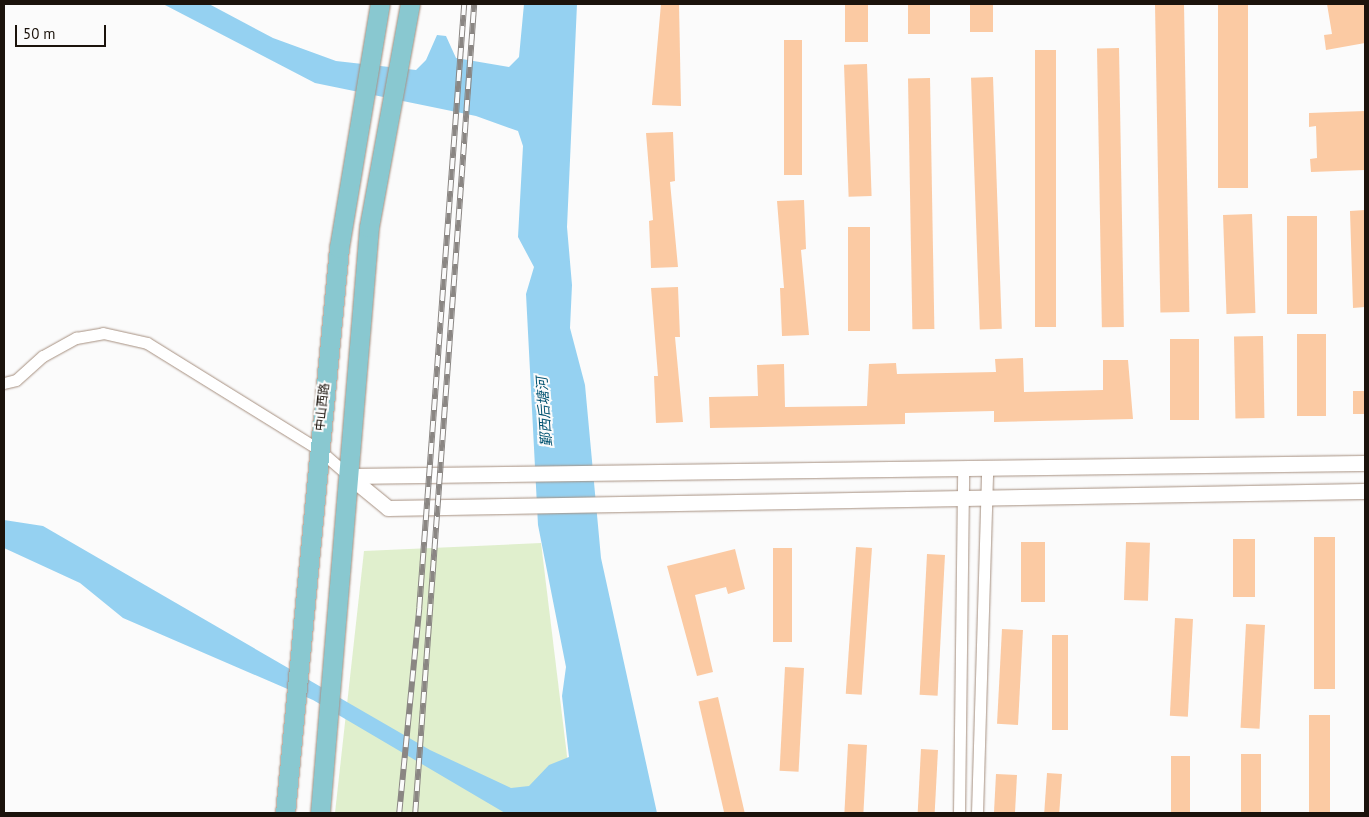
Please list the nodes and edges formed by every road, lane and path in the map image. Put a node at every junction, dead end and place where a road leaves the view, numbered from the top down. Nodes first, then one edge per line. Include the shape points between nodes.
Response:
1 (379, 6) edge
2 (408, 10) edge
3 (4, 383) edge
4 (318, 449) junction
5 (1365, 463) edge
6 (987, 468) junction
7 (963, 469) junction
8 (349, 476) junction
9 (1365, 491) edge
10 (964, 498) junction
11 (988, 498) junction
12 (285, 813) edge
13 (320, 813) edge
14 (959, 813) edge
15 (977, 813) edge

1 - 4 main road, 中山西路 via 339,248
2 - 8 main road via 369,227
3 - 4 street via 16,380 43,356 76,338 103,333 147,343
4 - 8 street
4 - 12 main road, 中山西路
5 - 6 street
6 - 7 street
6 - 11 street
7 - 8 street
7 - 10 street
8 - 10 street via 388,508
8 - 13 main road
9 - 11 street
10 - 11 street
10 - 14 street
11 - 15 street

